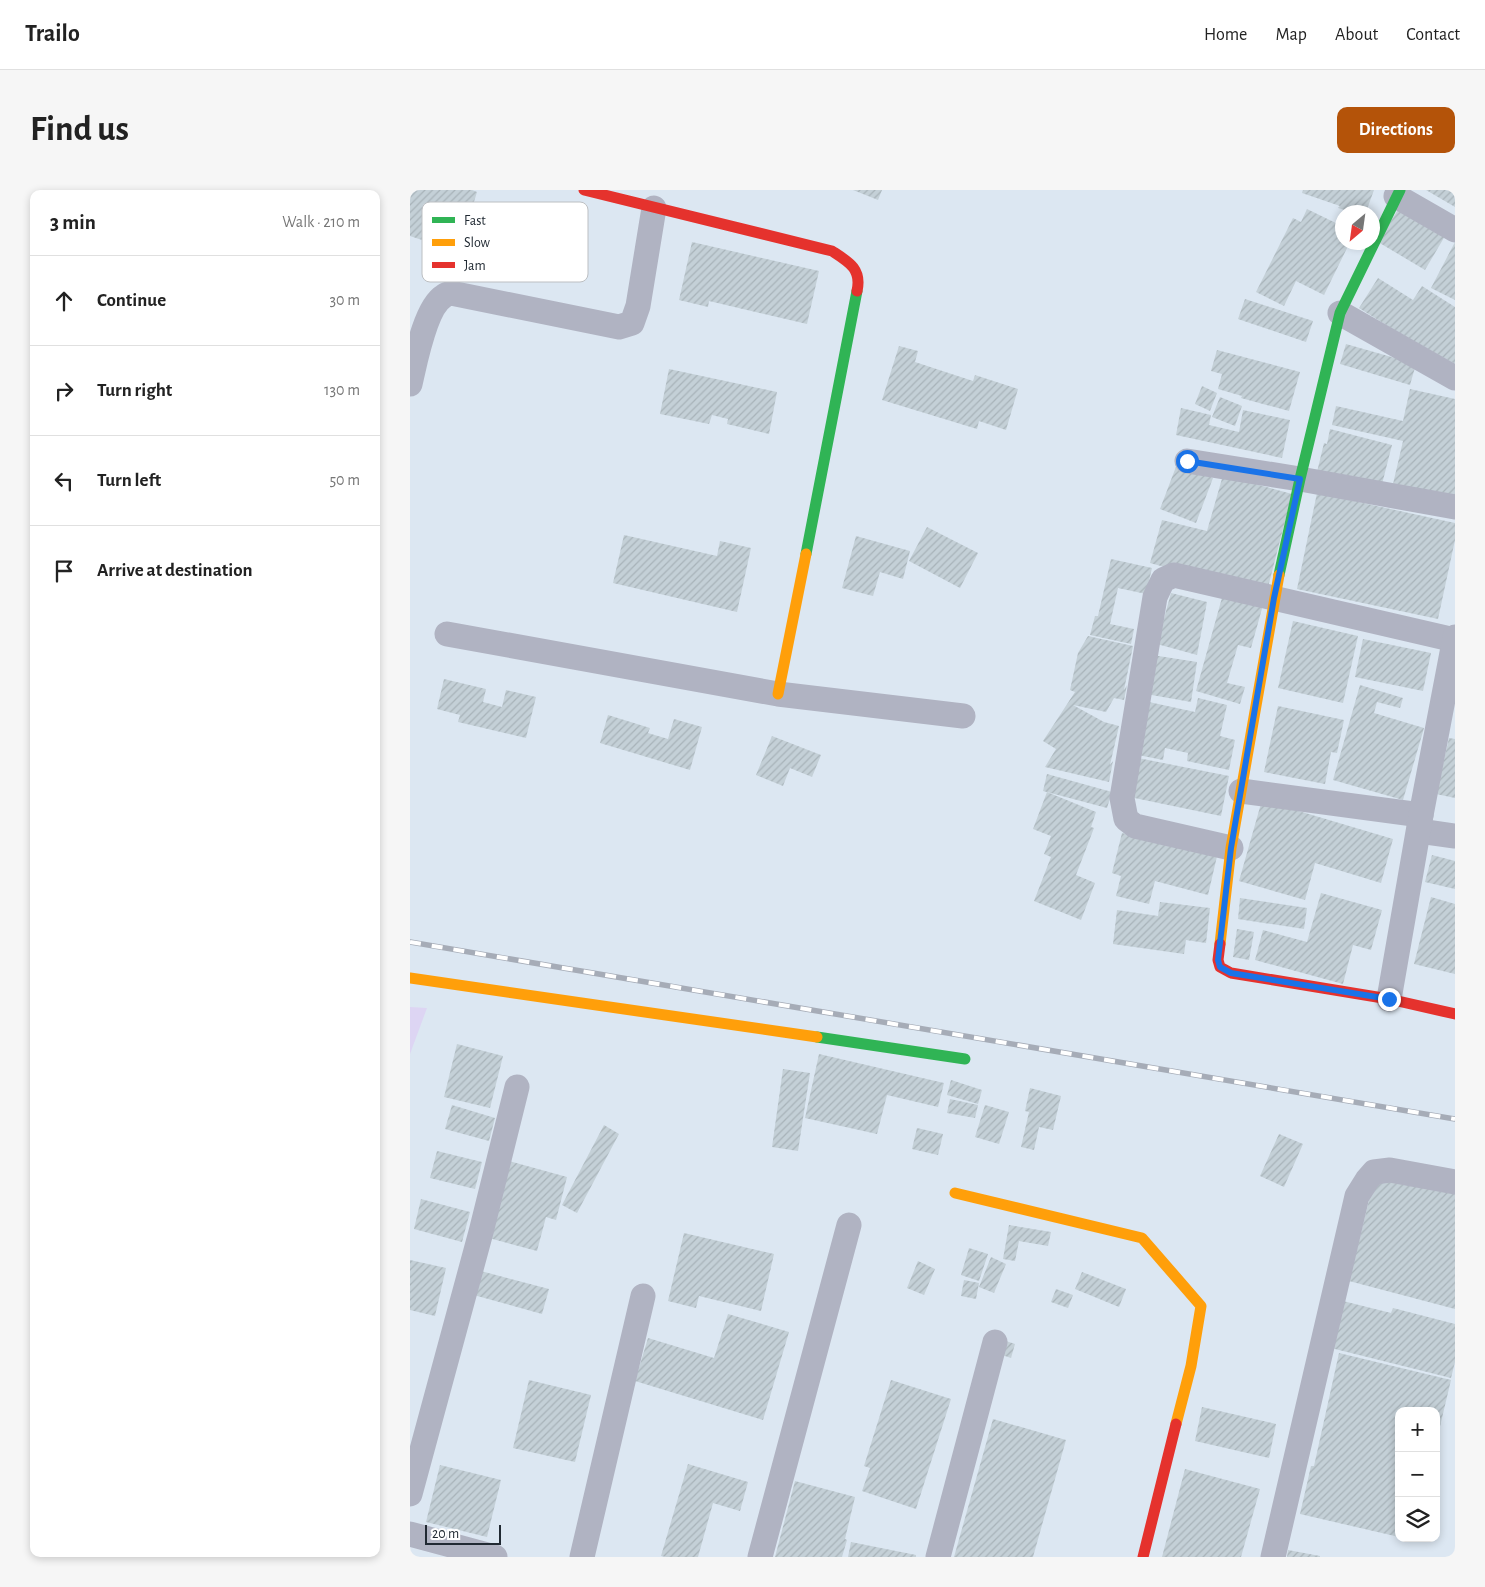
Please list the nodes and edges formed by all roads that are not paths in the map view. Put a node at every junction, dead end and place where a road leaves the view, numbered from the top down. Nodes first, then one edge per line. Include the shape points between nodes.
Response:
1 (584, 190) edge
2 (1398, 193) edge
3 (654, 208) junction
4 (1455, 230) edge
5 (1340, 313) junction
6 (1455, 378) edge
7 (410, 384) edge
8 (1187, 461) dead end
9 (1300, 479) junction
10 (1455, 507) edge
11 (1274, 598) junction
12 (447, 634) dead end
13 (1455, 639) edge
14 (778, 694) junction
15 (963, 716) dead end
16 (1241, 791) junction
17 (1420, 823) junction
18 (1455, 836) edge
19 (1231, 848) junction
20 (410, 978) edge
21 (1389, 999) junction
22 (1455, 1014) edge
23 (965, 1059) dead end
24 (517, 1087) dead end
25 (1455, 1182) edge
26 (954, 1193) dead end
27 (849, 1226) dead end
28 (643, 1296) dead end
29 (995, 1342) dead end
30 (410, 1494) edge
31 (410, 1534) edge
32 (495, 1557) edge
33 (582, 1557) edge
34 (760, 1557) edge
35 (938, 1557) edge
36 (1143, 1557) edge
37 (1273, 1557) edge

1 - 3 street
2 - 4 street
2 - 5 street
3 - 7 street via 638,306 632,323 619,328 451,293 443,296 432,310 424,328
3 - 14 street via 832,252 852,264 859,283
5 - 6 street
5 - 9 street
8 - 9 street
9 - 10 street
9 - 11 street
11 - 13 street
11 - 16 street
11 - 19 street via 1174,574 1163,580 1155,597 1122,798 1126,819 1135,826
12 - 14 street
13 - 17 street
14 - 15 street
16 - 17 street
16 - 19 street
17 - 18 street
17 - 21 street
19 - 21 street via 1218,960 1220,967 1231,973
20 - 23 street
21 - 22 street
24 - 30 street
25 - 37 street via 1390,1170 1374,1172 1357,1196
26 - 36 street via 1142,1238 1201,1306 1191,1366
27 - 34 street
28 - 33 street
29 - 35 street
31 - 32 street

